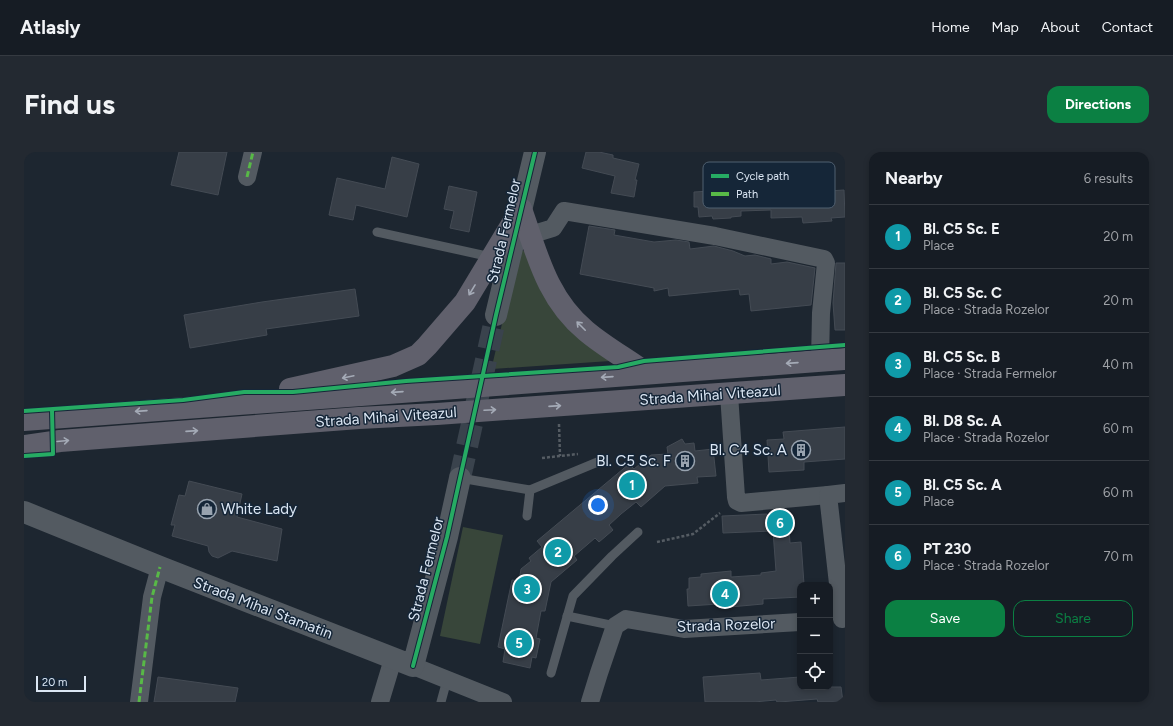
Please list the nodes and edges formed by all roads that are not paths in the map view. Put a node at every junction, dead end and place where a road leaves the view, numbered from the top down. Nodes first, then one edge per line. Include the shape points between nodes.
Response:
1 (253, 152) edge
2 (535, 152) edge
3 (247, 177) dead end
4 (521, 209) junction
5 (377, 232) dead end
6 (530, 234) junction
7 (493, 257) junction
8 (496, 315) tunnel mouth
9 (845, 359) edge
10 (820, 361) junction
11 (757, 366) junction
12 (646, 373) junction
13 (845, 385) edge
14 (759, 392) junction
15 (728, 394) junction
16 (228, 405) junction
17 (24, 420) edge
18 (24, 446) edge
19 (600, 461) dead end
20 (460, 478) joint
21 (530, 490) junction
22 (837, 494) edge
23 (24, 512) edge
24 (527, 516) dead end
25 (638, 532) dead end
26 (160, 567) junction
27 (567, 616) junction
28 (839, 619) edge
29 (797, 622) edge
30 (614, 626) junction
31 (393, 659) junction
32 (413, 666) junction
33 (551, 673) dead end
34 (447, 680) junction
35 (499, 701) edge
36 (139, 702) edge
37 (380, 702) edge
38 (441, 702) edge
39 (590, 702) edge

1 - 3 street
2 - 4 street, Strada Fermelor
4 - 6 main road
4 - 7 main road
4 - 8 street, Strada Fermelor
5 - 7 lane
6 - 10 street via 553,228 564,210 715,236 824,259 826,263
12 -> 6 main road via 603,344 573,318 553,292
7 -> 16 main road via 465,302 418,355 393,366
9 - 10 main road, Strada Mihai Viteazul
10 -> 11 main road, Strada Mihai Viteazul
11 - 12 main road, Strada Mihai Viteazul
11 - 14 main road
12 -> 16 main road, Strada Mihai Viteazul
13 - 14 main road, Strada Mihai Viteazul
14 - 15 main road, Strada Mihai Viteazul
18 -> 15 main road, Strada Mihai Viteazul via 359,418
15 - 22 street via 737,501 741,503
16 -> 17 main road, Strada Mihai Viteazul
19 - 21 lane
20 - 21 lane
20 - 32 street, Strada Fermelor via 444,551
21 - 24 lane
22 - 28 street
23 - 26 street, Strada Mihai Stamatin
25 - 27 lane via 573,596
26 - 31 street, Strada Mihai Stamatin
26 - 36 street via 152,597
27 - 30 lane
27 - 33 lane
29 - 30 street, Strada Rozelor via 684,629 626,619
30 - 39 street
31 - 32 street, Strada Mihai Stamatin
31 - 37 street
32 - 34 street, Strada Mihai Stamatin
34 - 35 street, Strada Mihai Stamatin
34 - 38 lane

